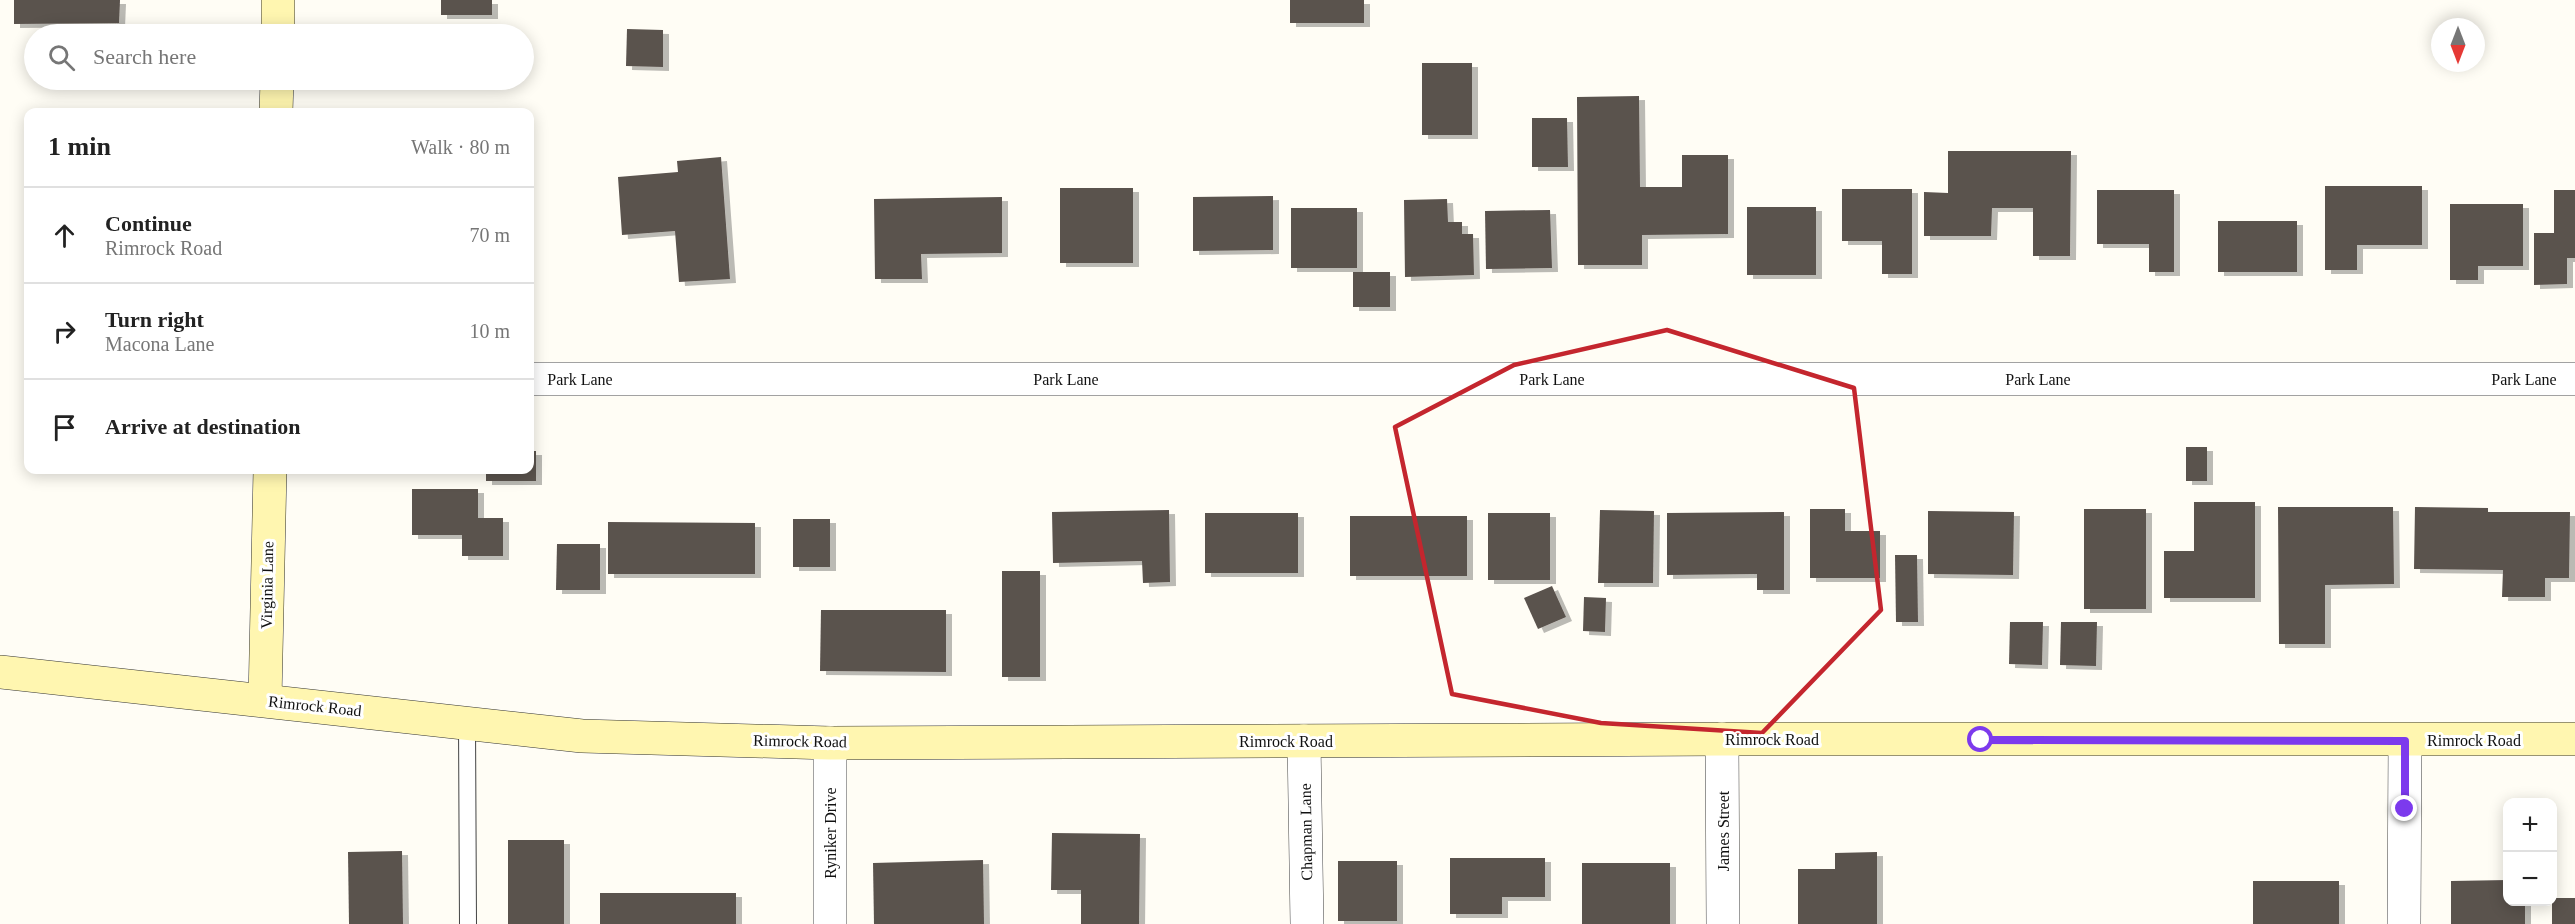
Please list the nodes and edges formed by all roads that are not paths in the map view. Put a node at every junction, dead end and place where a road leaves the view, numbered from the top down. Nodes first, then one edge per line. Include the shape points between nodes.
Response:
1 (278, 0) edge
2 (278, 24) edge
3 (277, 90) edge
4 (276, 108) edge
5 (534, 379) edge
6 (2575, 379) edge
7 (270, 474) edge
8 (0, 672) edge
9 (265, 700) junction
10 (467, 723) junction
11 (1722, 739) junction
12 (2575, 740) edge
13 (1304, 741) junction
14 (2405, 741) junction
15 (830, 742) junction
16 (468, 924) edge
17 (830, 924) edge
18 (1307, 924) edge
19 (1723, 924) edge
20 (2404, 924) edge

1 - 2 main road
3 - 4 main road
5 - 6 street, Park Lane
7 - 9 main road, Virginia Lane
8 - 9 main road, Rimrock Road
9 - 10 main road, Rimrock Road
10 - 15 main road, Rimrock Road via 582,735
10 - 16 lane
11 - 13 main road, Rimrock Road
11 - 14 main road, Rimrock Road
11 - 19 street, James Street
12 - 14 main road, Rimrock Road
13 - 15 main road, Rimrock Road
13 - 18 street, Chapman Lane
14 - 20 street
15 - 17 street, Ryniker Drive

